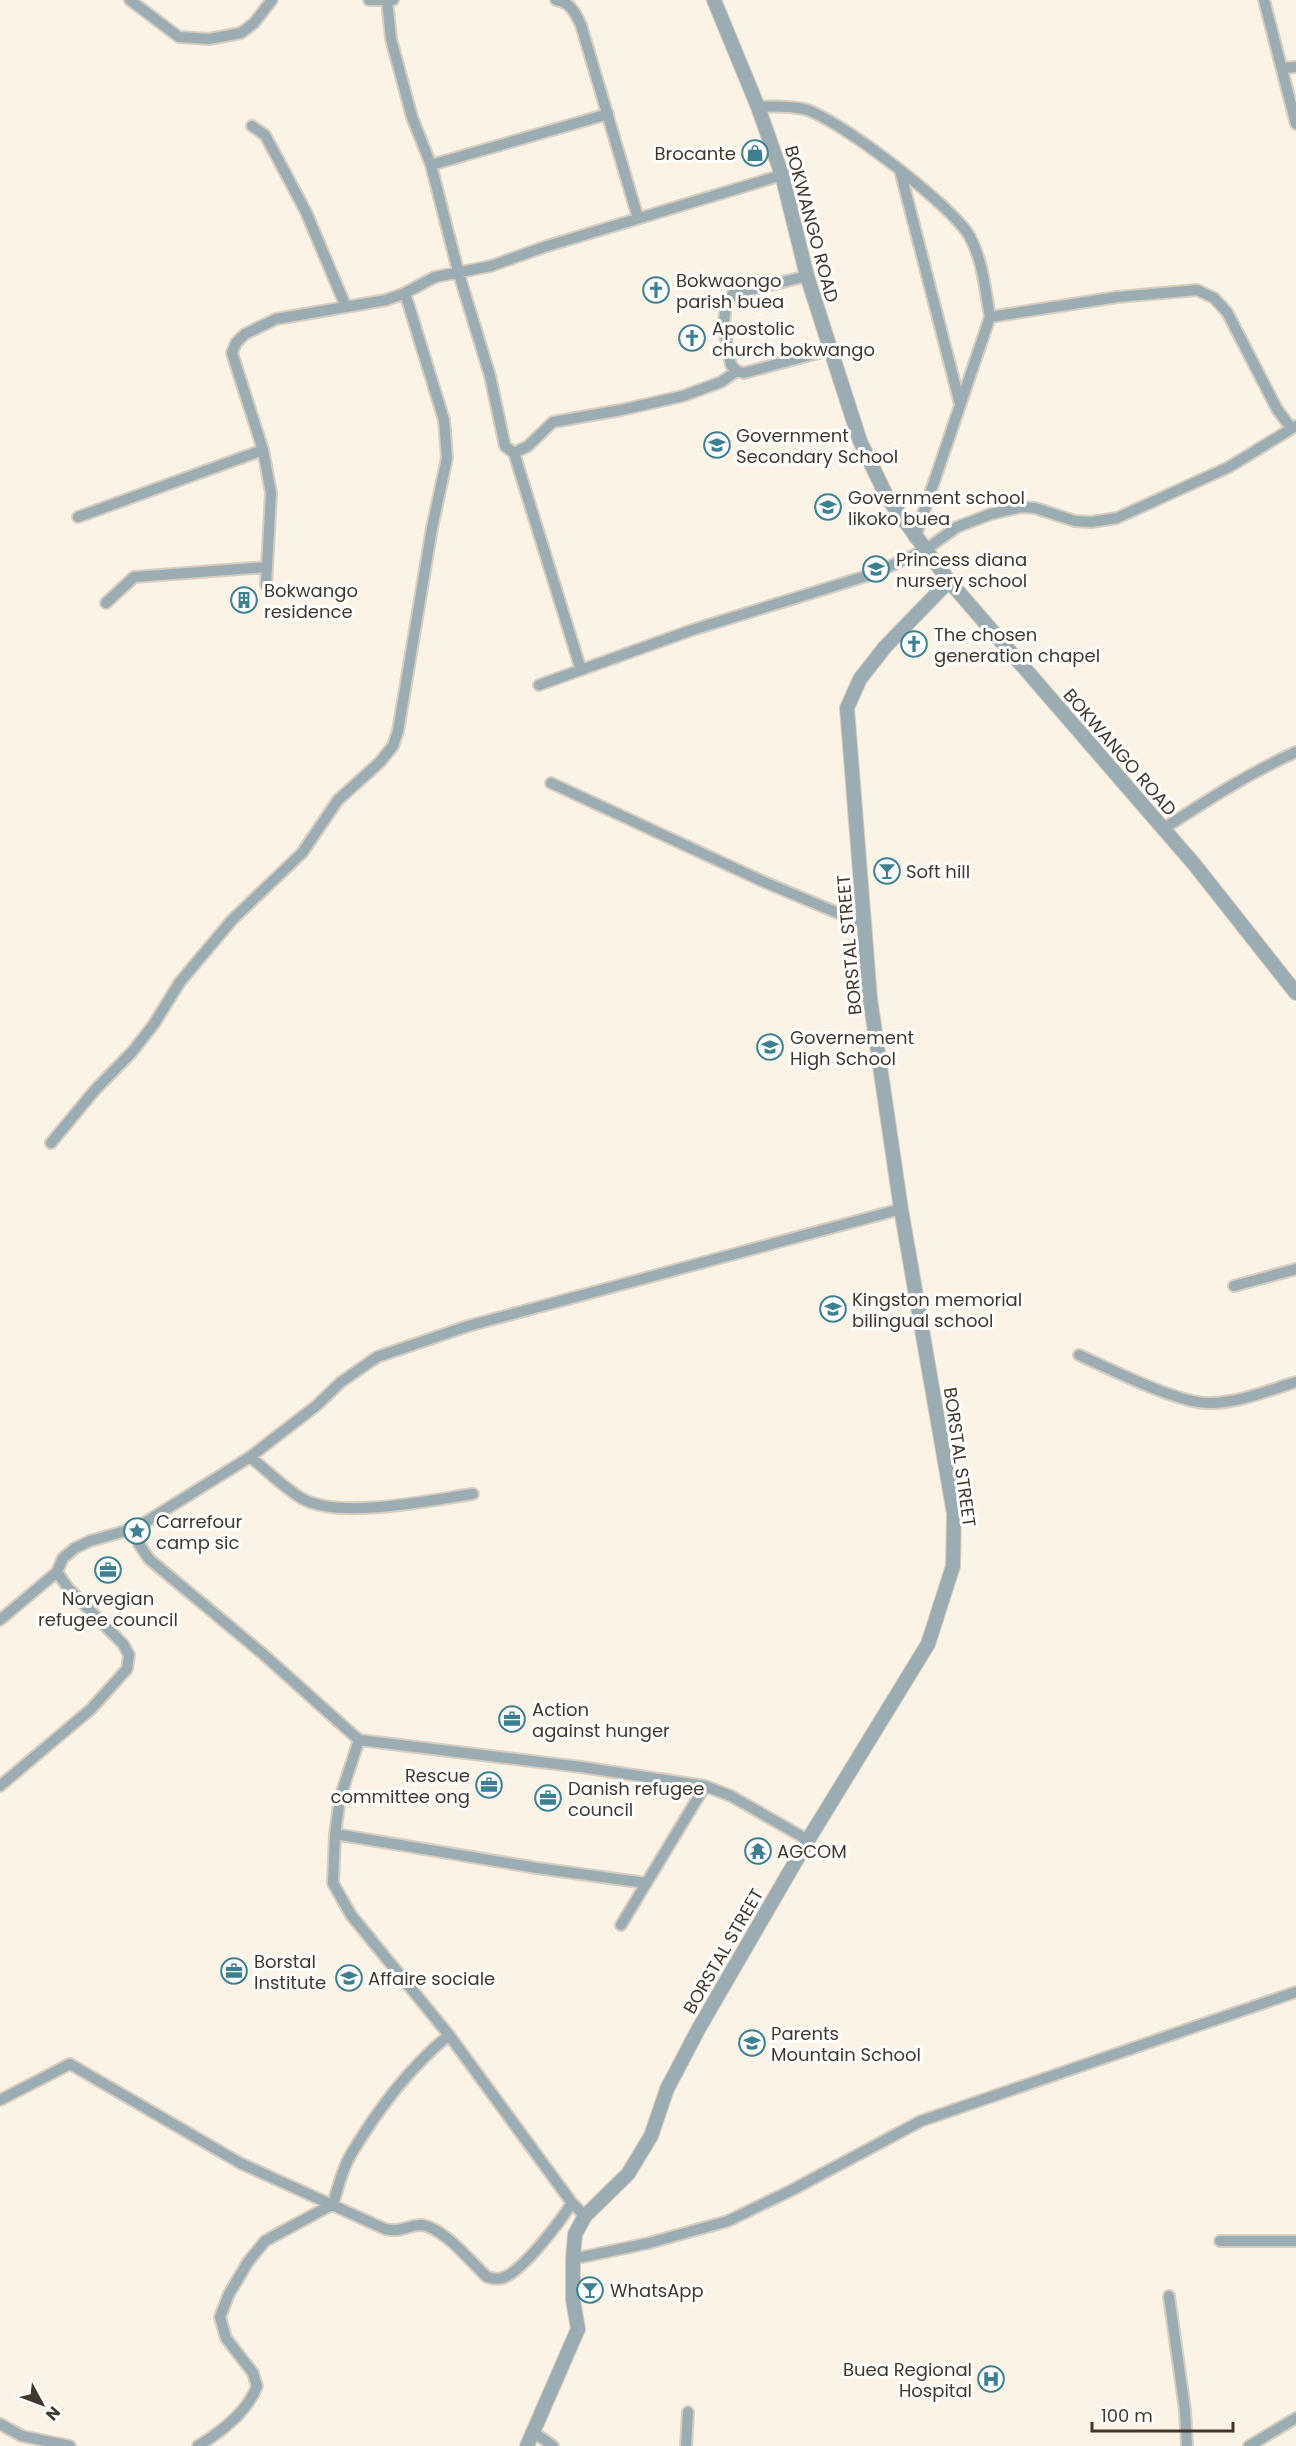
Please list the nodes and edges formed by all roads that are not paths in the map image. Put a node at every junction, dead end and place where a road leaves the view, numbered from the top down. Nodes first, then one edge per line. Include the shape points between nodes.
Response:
1 (130, 0) edge
2 (272, 0) edge
3 (369, 0) edge
4 (556, 0) edge
5 (714, 0) edge
6 (1264, 0) edge
7 (389, 1) edge
8 (1296, 67) edge
9 (1282, 68) junction
10 (758, 107) junction
11 (608, 114) junction
12 (1296, 124) edge
13 (252, 126) dead end
14 (430, 165) junction
15 (900, 170) junction
16 (782, 176) junction
17 (638, 218) junction
18 (458, 271) junction
19 (807, 276) junction
20 (405, 293) junction
21 (346, 307) junction
22 (990, 317) junction
23 (829, 350) junction
24 (736, 371) junction
25 (960, 404) junction
26 (1294, 427) edge
27 (263, 450) junction
28 (514, 453) junction
29 (78, 517) dead end
30 (915, 538) junction
31 (926, 550) junction
32 (267, 567) junction
33 (949, 581) junction
34 (266, 585) dead end
35 (106, 603) dead end
36 (581, 670) junction
37 (539, 685) dead end
38 (1296, 752) edge
39 (551, 783) dead end
40 (1163, 829) junction
41 (864, 924) junction
42 (1296, 993) edge
43 (51, 1143) dead end
44 (901, 1209) junction
45 (1296, 1269) edge
46 (1234, 1286) dead end
47 (1079, 1355) dead end
48 (1296, 1382) edge
49 (250, 1457) junction
50 (473, 1494) dead end
51 (136, 1527) junction
52 (57, 1572) junction
53 (0, 1620) edge
54 (358, 1740) junction
55 (0, 1786) edge
56 (705, 1786) junction
57 (334, 1834) junction
58 (808, 1840) junction
59 (646, 1883) junction
60 (621, 1925) dead end
61 (1296, 1992) edge
62 (449, 2035) junction
63 (0, 2100) edge
64 (333, 2204) junction
65 (572, 2204) junction
66 (585, 2216) junction
67 (1220, 2241) dead end
68 (1296, 2241) edge
69 (573, 2259) junction
70 (1169, 2296) dead end
71 (688, 2412) dead end
72 (1296, 2418) edge
73 (0, 2424) edge
74 (533, 2432) junction
75 (70, 2446) edge
76 (198, 2446) edge
77 (527, 2446) edge
78 (553, 2446) edge
79 (686, 2446) edge
80 (1187, 2446) edge
81 (1249, 2446) edge

1 - 2 street via 179,37 209,39 241,33
3 - 7 street
4 - 11 street via 564,1 574,10 581,25
5 - 10 street, BOKWANGO ROAD
6 - 9 street
7 - 14 street via 394,50
8 - 9 street
9 - 12 street
10 - 15 street via 805,109
10 - 16 street, BOKWANGO ROAD
11 - 14 street
11 - 17 street
13 - 21 street via 271,145 306,213
14 - 18 street
15 - 22 street via 947,209 969,235 981,263
15 - 25 street
16 - 17 street
16 - 19 street, BOKWANGO ROAD
17 - 18 street via 491,266
18 - 20 street via 435,277
18 - 28 street via 490,376 506,446
19 - 23 street, BOKWANGO ROAD
19 - 24 street via 733,294 727,302 723,314 731,365
20 - 21 street
20 - 43 street via 444,420 447,458 393,746 338,800 302,853 232,920 180,982 132,1052
21 - 27 street via 276,319 245,334 236,343 232,353
22 - 25 street
22 - 26 street via 1117,297 1197,290 1214,298 1227,312 1277,409
23 - 24 street via 744,373
23 - 30 street, BOKWANGO ROAD via 860,441 887,497
24 - 28 street via 721,382 683,396 553,422 528,446
25 - 30 street
26 - 31 street via 1229,467 1117,518 1075,521 1022,507 957,527
27 - 29 street
27 - 32 street via 271,493
28 - 36 street
30 - 31 street, BOKWANGO ROAD
31 - 33 street, BOKWANGO ROAD
31 - 36 street via 873,574 692,630
32 - 34 street
32 - 35 street via 134,577
33 - 40 street, BOKWANGO ROAD
33 - 41 street, BORSTAL STREET via 885,647 860,679 848,708
36 - 37 street
38 - 40 street via 1210,798
39 - 41 street
40 - 42 street, BOKWANGO ROAD
41 - 44 street, BORSTAL STREET via 870,998
44 - 49 street via 468,1326 378,1357 341,1382
44 - 58 street, BORSTAL STREET via 954,1514 953,1566 928,1644
45 - 46 street
47 - 48 street via 1172,1395 1208,1404
49 - 50 street via 304,1500 328,1508
49 - 51 street
51 - 52 street via 75,1548 63,1558
51 - 54 street via 139,1544 148,1559 263,1654
52 - 53 street
52 - 55 street via 123,1644 129,1655 127,1669 91,1709
54 - 56 street
54 - 57 street via 342,1789
56 - 58 street via 731,1796
56 - 59 street
57 - 59 street
57 - 62 street via 333,1883 337,1891 351,1915
58 - 66 street, BORSTAL STREET via 699,2028 634,2165
59 - 60 street
61 - 69 street via 921,2121 728,2221
62 - 64 street via 425,2055 387,2102 349,2158
62 - 65 street
63 - 64 street via 70,2064 240,2163
64 - 65 street via 397,2232 425,2225 437,2230 494,2280 506,2277 533,2253
64 - 76 street via 265,2241 229,2294 220,2318 226,2338 253,2373 257,2386 252,2400
65 - 66 street
66 - 69 street, BORSTAL STREET via 575,2234
67 - 68 street
69 - 74 street, BORSTAL STREET via 578,2329
70 - 80 street
71 - 79 street
72 - 81 street
73 - 75 street via 22,2436
74 - 77 street, BORSTAL STREET
74 - 78 street

